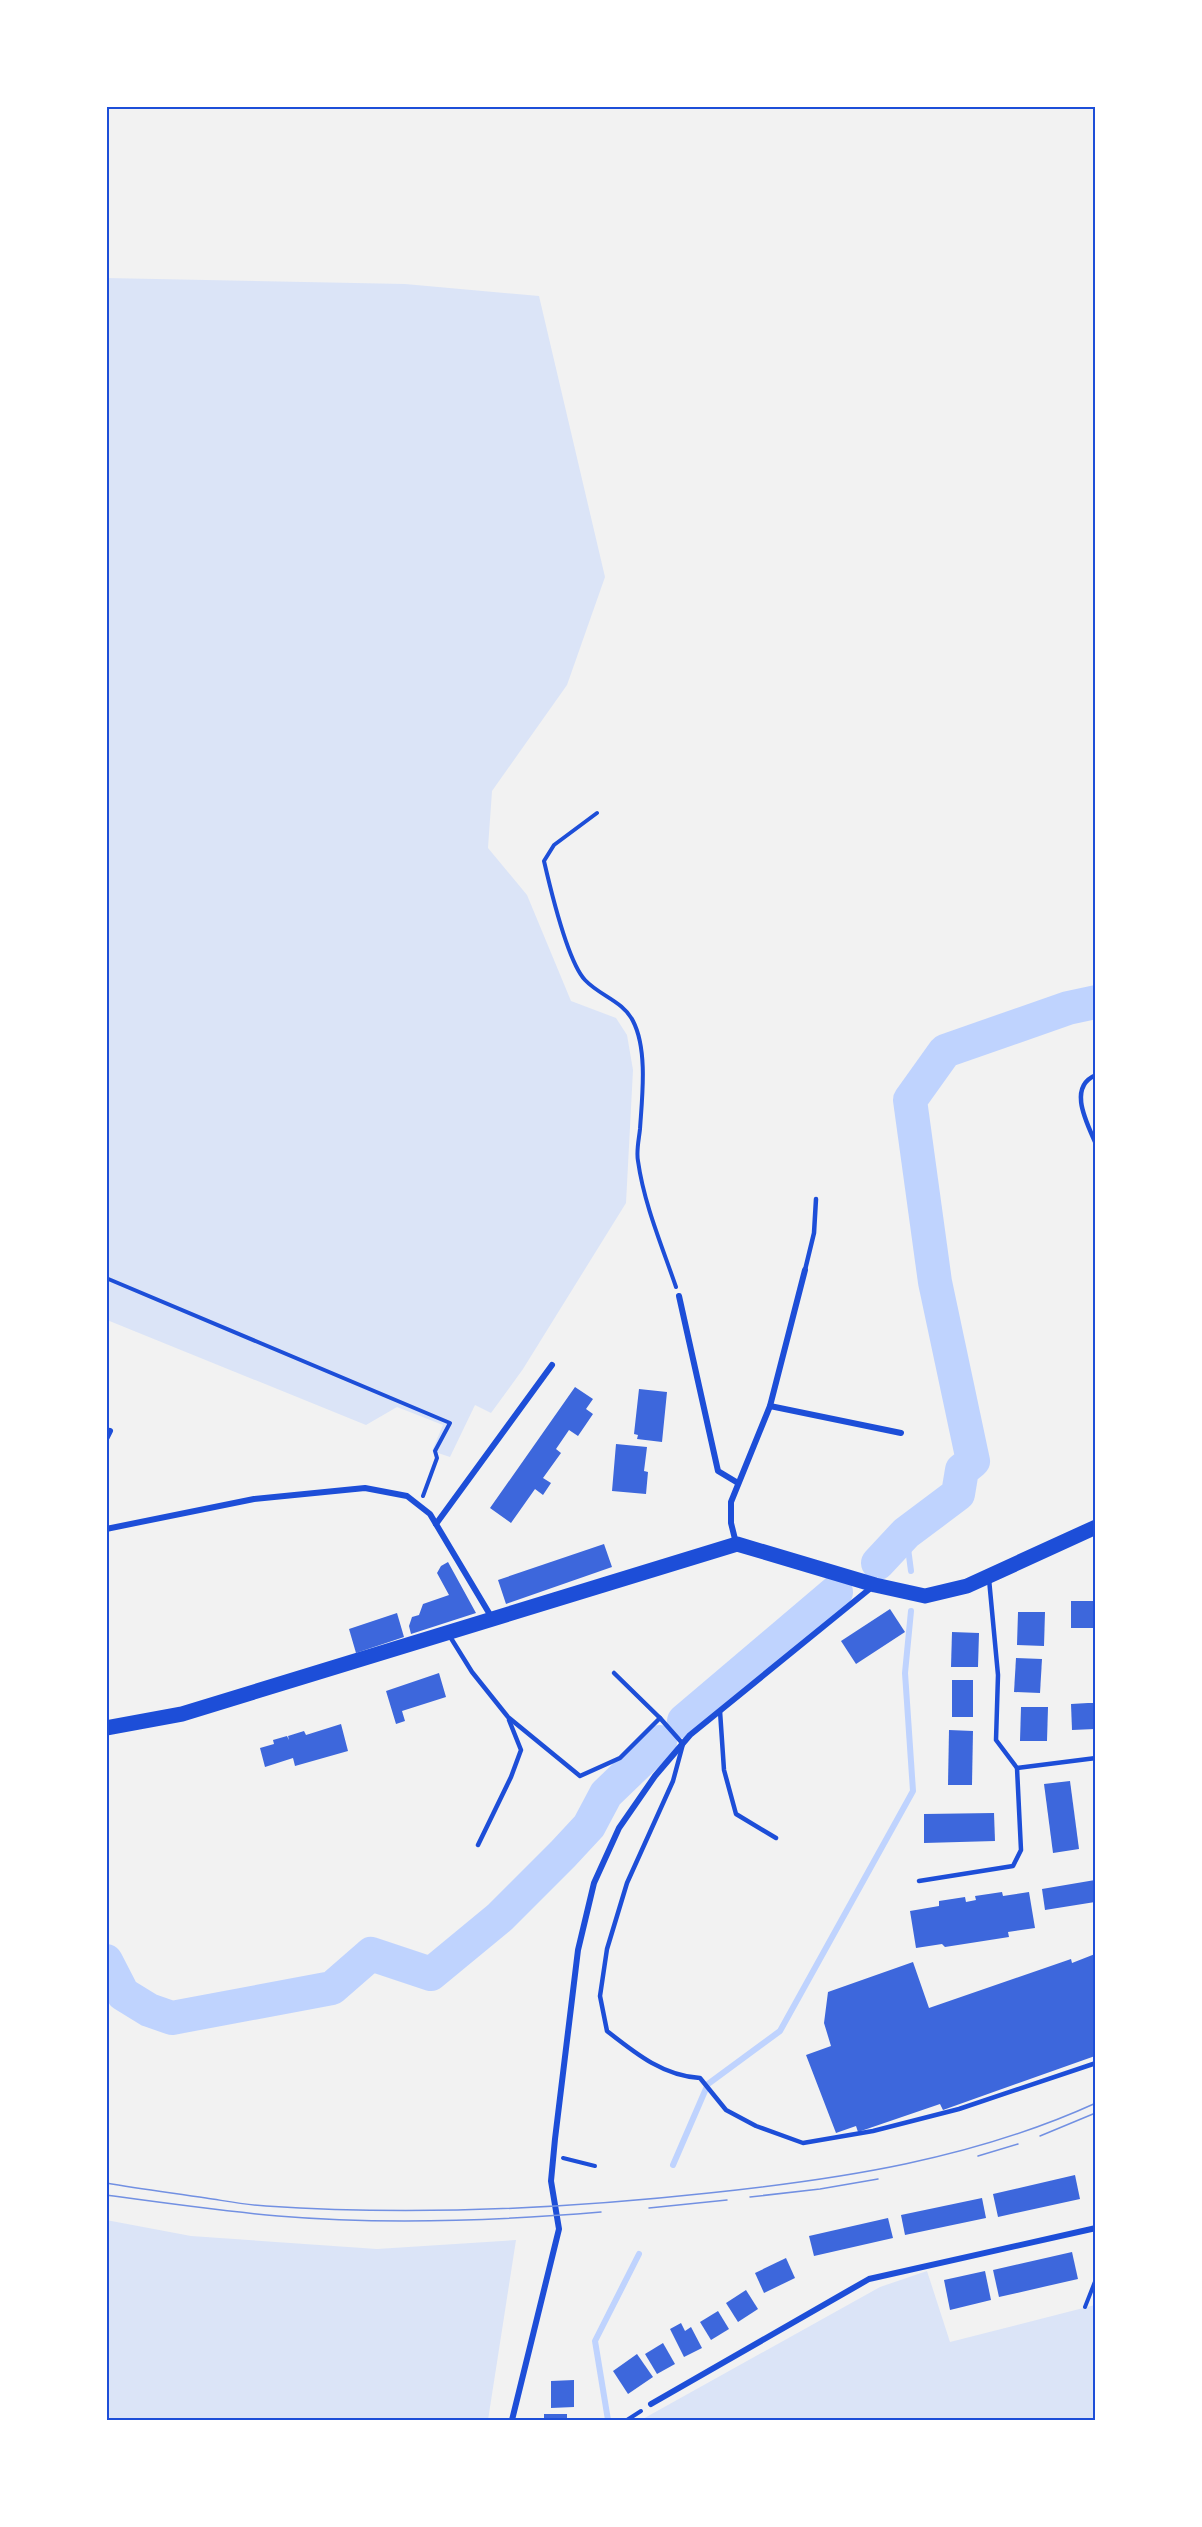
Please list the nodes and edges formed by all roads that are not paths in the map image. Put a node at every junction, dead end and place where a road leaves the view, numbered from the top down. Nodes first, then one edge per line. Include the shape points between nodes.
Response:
1 (1095, 1075) edge
2 (1095, 1144) edge
3 (816, 1199) dead end
4 (805, 1270) joint
5 (679, 1296) road end
6 (552, 1365) dead end
7 (770, 1406) junction
8 (110, 1431) dead end
9 (901, 1433) dead end
10 (106, 1439) edge
11 (738, 1483) junction
12 (436, 1524) junction
13 (1095, 1527) edge
14 (106, 1529) edge
15 (736, 1544) junction
16 (989, 1577) junction
17 (875, 1585) junction
18 (492, 1619) junction
19 (447, 1632) junction
20 (614, 1673) dead end
21 (720, 1711) junction
22 (508, 1717) junction
23 (660, 1718) junction
24 (106, 1728) edge
25 (683, 1744) junction
26 (1095, 1758) edge
27 (1017, 1768) junction
28 (776, 1838) dead end
29 (478, 1845) dead end
30 (920, 1881) dead end
31 (1095, 2063) edge
32 (1095, 2229) edge
33 (651, 2404) dead end
34 (512, 2421) edge

1 - 2 lane via 1084,1081 1080,1090
3 - 4 lane via 814,1233
4 - 7 street
5 - 11 street via 718,1471
6 - 12 street
7 - 9 street
7 - 11 street
8 - 10 street
11 - 15 street via 731,1502 730,1523
12 - 14 street via 430,1514 407,1496 365,1488 254,1499
12 - 18 street
13 - 16 main road
15 - 17 main road
15 - 18 main road
16 - 17 main road via 925,1596
16 - 27 lane via 998,1675 996,1740
17 - 21 street
18 - 19 main road
19 - 22 lane via 472,1672
19 - 24 main road via 182,1714
20 - 23 lane
21 - 25 street
21 - 28 lane via 724,1770 736,1814
22 - 23 lane via 580,1776 620,1758
22 - 29 lane via 521,1750
23 - 25 lane
25 - 31 lane via 673,1781 627,1883 607,1949 600,1996 607,2031 646,2062 700,2078 726,2110 756,2127 803,2143 873,2131 959,2109
25 - 34 street via 619,1828 594,1884 578,1950 551,2181 559,2229
26 - 27 lane
27 - 30 lane via 1021,1850 1013,1866
32 - 33 street via 869,2280

